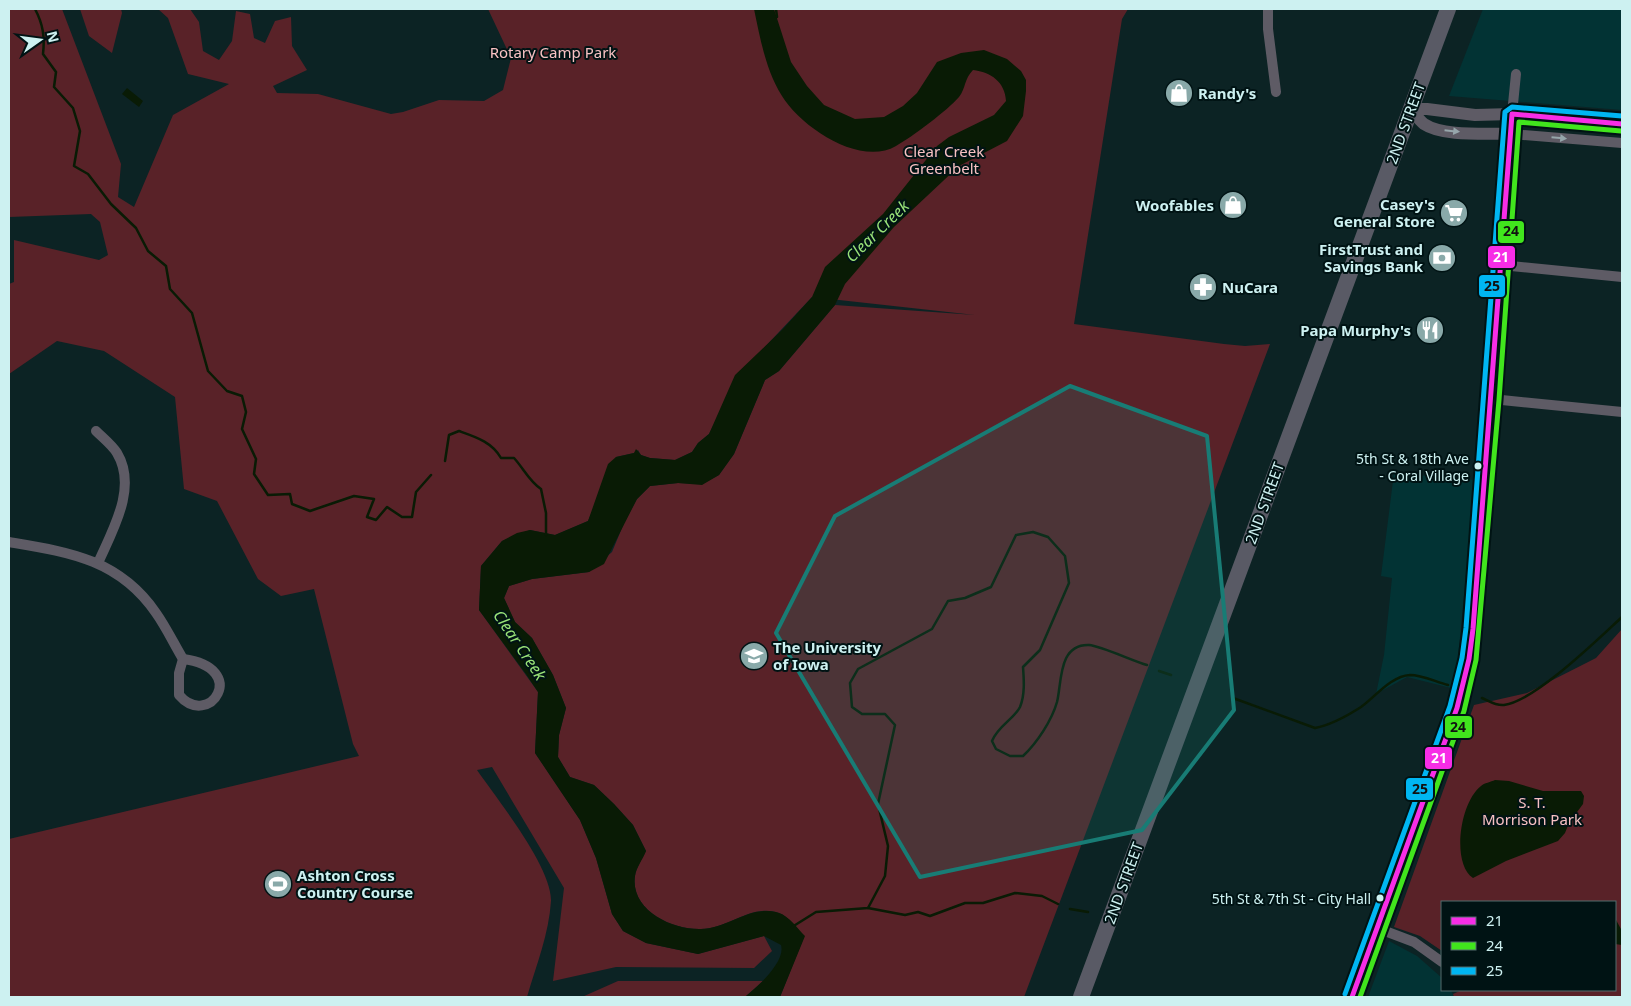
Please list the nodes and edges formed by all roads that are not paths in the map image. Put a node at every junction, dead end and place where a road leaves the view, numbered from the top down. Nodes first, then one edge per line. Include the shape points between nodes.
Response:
1 (1268, 9) edge
2 (1448, 9) edge
3 (1516, 74) dead end
4 (1276, 92) dead end
5 (1411, 109) junction
6 (1512, 114) junction
7 (1622, 124) edge
8 (1511, 134) junction
9 (1622, 143) edge
10 (1501, 265) junction
11 (1622, 277) edge
12 (1492, 399) junction
13 (1622, 412) edge
14 (96, 431) dead end
15 (9, 542) edge
16 (98, 563) junction
17 (184, 659) junction
18 (1378, 928) junction
19 (1441, 961) edge
20 (1081, 997) edge
21 (1352, 997) edge

1 - 4 street
2 - 5 main road, 2ND STREET
3 - 6 street
5 - 6 street via 1475,115
5 -> 8 street via 1424,124 1433,128
5 - 20 main road, 2ND STREET
6 - 7 street
6 - 8 street
8 -> 9 street
8 - 10 street
10 - 11 street
10 - 12 street
12 - 13 street
12 - 18 street via 1472,632 1464,685
14 - 16 street via 116,452 124,478 120,512
15 - 16 street via 61,551
16 - 17 street via 126,580 148,602
17 - 17 street via 208,665 216,672 218,694 211,702 193,706 179,695 178,673
18 - 19 street via 1414,942
18 - 21 street

